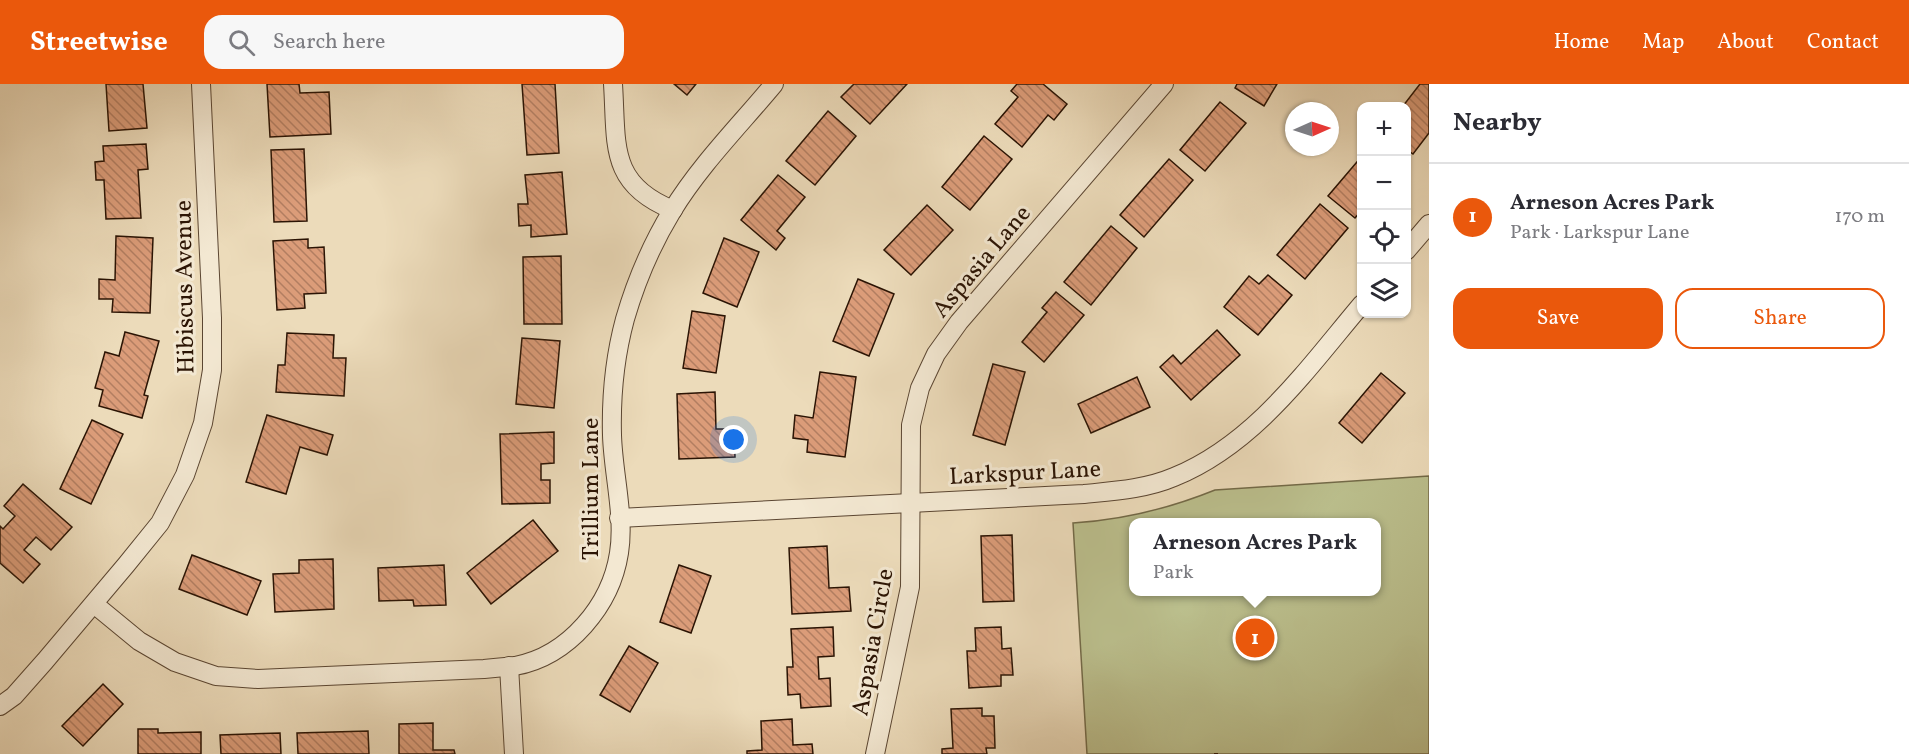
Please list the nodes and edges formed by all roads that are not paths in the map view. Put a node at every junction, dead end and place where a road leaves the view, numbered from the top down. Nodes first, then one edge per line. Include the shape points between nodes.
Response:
1 (201, 84) edge
2 (612, 84) edge
3 (774, 84) edge
4 (1164, 84) edge
5 (673, 210) junction
6 (1429, 225) edge
7 (1411, 246) edge
8 (1357, 310) edge
9 (911, 503) junction
10 (619, 518) junction
11 (94, 604) junction
12 (509, 666) junction
13 (0, 706) edge
14 (514, 754) edge
15 (875, 754) edge

1 - 11 street, Hibiscus Avenue via 212,318 212,370 202,423 185,475 160,523
2 - 5 street via 617,147 623,170 652,202
3 - 5 street, Trillium Lane
4 - 9 street, Aspasia Lane via 959,322 936,354 920,388 911,425
5 - 10 street, Trillium Lane via 640,275 625,320 614,376 612,435
6 - 7 street
8 - 9 street, Larkspur Lane via 1252,429 1215,456 1173,477 1129,489 1084,494
9 - 10 street, Larkspur Lane
9 - 15 street, Aspasia Circle via 910,587
10 - 12 street, Trillium Lane via 619,551 612,583 597,611 575,635 547,654
11 - 12 street, Trillium Lane via 139,640 175,662 216,675 258,679
11 - 13 street, Hibiscus Avenue via 14,696
12 - 14 street

